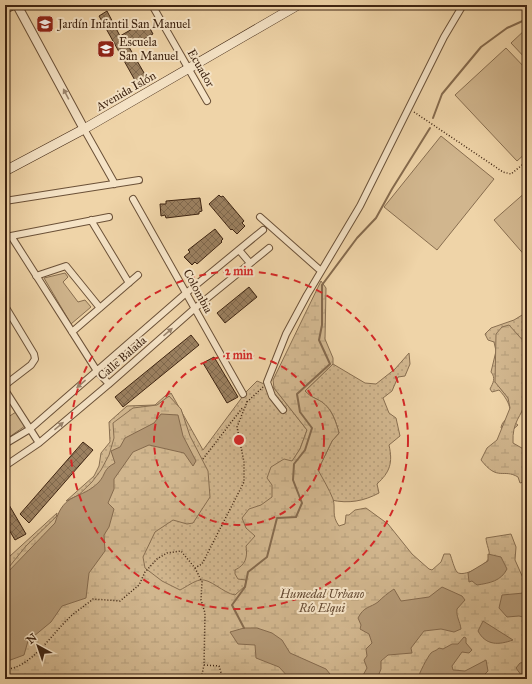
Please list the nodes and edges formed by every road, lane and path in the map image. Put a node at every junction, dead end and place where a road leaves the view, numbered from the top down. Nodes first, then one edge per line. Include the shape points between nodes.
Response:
1 (12, 5) edge
2 (17, 5) edge
3 (152, 5) edge
4 (463, 5) edge
5 (294, 6) edge
6 (5, 9) edge
7 (188, 69) junction
8 (207, 101) dead end
9 (408, 107) junction
10 (84, 129) junction
11 (527, 161) edge
12 (5, 171) edge
13 (139, 180) dead end
14 (115, 184) junction
15 (133, 199) dead end
16 (5, 201) edge
17 (109, 217) dead end
18 (260, 217) dead end
19 (91, 220) junction
20 (263, 230) dead end
21 (269, 248) dead end
22 (238, 250) junction
23 (250, 263) junction
24 (321, 271) junction
25 (138, 275) dead end
26 (36, 276) junction
27 (129, 283) junction
28 (185, 294) junction
29 (5, 306) edge
30 (100, 308) junction
31 (194, 309) junction
32 (72, 332) junction
33 (97, 371) junction
34 (267, 382) junction
35 (109, 384) junction
36 (5, 385) edge
37 (5, 390) edge
38 (243, 394) joint
39 (247, 402) junction
40 (283, 410) dead end
41 (30, 429) junction
42 (39, 443) junction
43 (5, 444) edge
44 (203, 459) dead end
45 (5, 466) edge
46 (195, 568) junction
47 (204, 665) junction
48 (5, 669) edge
49 (201, 679) edge
50 (223, 679) edge

1 - 6 street
10 -> 2 street
3 - 7 street, Ecuador
4 - 9 street
5 - 7 main road, Avenida Islón
7 - 8 street, Ecuador
7 - 10 main road, Avenida Islón
9 - 11 path via 503,172 511,174
9 - 24 street via 360,206
10 - 12 main road, Avenida Islón
10 - 14 street
13 - 14 street
14 - 16 street
15 - 28 street, Colombia
17 - 19 street
18 - 24 street
19 - 26 street via 11,236
19 - 27 street
20 - 22 street, Calle Balada
21 - 23 street, Calle Balada
22 - 23 street
22 - 28 street, Calle Balada
23 - 31 street, Calle Balada
24 - 34 street via 286,334
25 - 27 street
26 - 30 street via 66,266
26 - 32 street
27 - 30 street
28 - 31 street, Colombia
28 - 33 street, Calle Balada
29 - 36 street via 35,359
30 - 32 street
35 -> 31 street, Calle Balada
31 - 38 street, Colombia
32 - 33 street
33 - 35 street
33 -> 41 street, Calle Balada
34 - 39 path
34 - 40 street via 272,396
42 -> 35 street, Calle Balada
37 - 41 street
38 - 39 path
39 - 44 path
39 - 46 path via 237,427 244,462 244,482 210,552 202,564
41 - 42 street
41 - 43 street, Calle Balada
42 - 45 street, Calle Balada
46 - 47 path via 202,582 201,600 205,613
46 - 48 path via 181,551 167,552 144,572 139,585 120,601 93,599 70,616 32,657 13,669
47 - 49 path
47 - 50 path via 219,666

